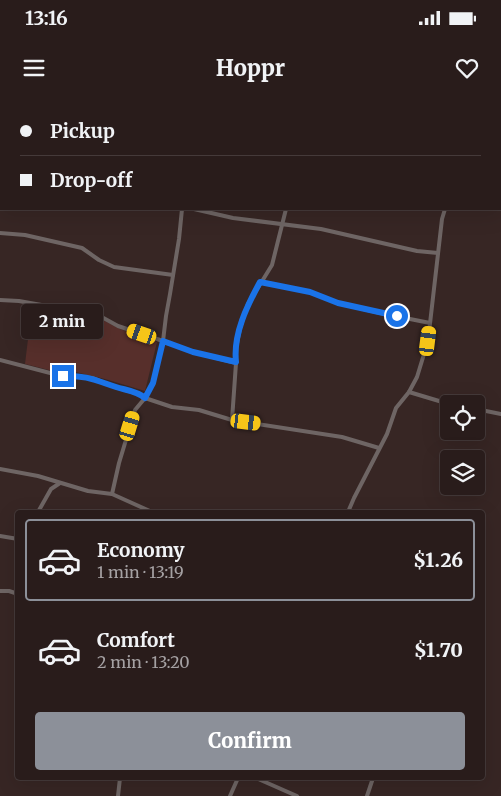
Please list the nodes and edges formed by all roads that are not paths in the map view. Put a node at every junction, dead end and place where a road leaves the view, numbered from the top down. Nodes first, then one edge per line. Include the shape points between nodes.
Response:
1 (182, 210) edge
2 (198, 210) edge
3 (286, 210) edge
4 (445, 210) edge
5 (281, 224) junction
6 (0, 234) edge
7 (438, 253) junction
8 (173, 275) junction
9 (260, 282) junction
10 (0, 300) edge
11 (430, 323) junction
12 (163, 341) junction
13 (0, 360) edge
14 (236, 362) junction
15 (409, 392) junction
16 (145, 398) junction
17 (440, 401) edge
18 (485, 411) edge
19 (501, 414) edge
20 (232, 420) junction
21 (379, 448) junction
22 (0, 469) edge
23 (60, 483) junction
24 (112, 494) junction
25 (39, 510) edge
26 (146, 510) edge
27 (349, 510) edge
28 (0, 536) edge
29 (15, 538) edge
30 (0, 591) edge
31 (15, 593) edge
32 (120, 780) edge
33 (237, 780) edge
34 (261, 780) edge
35 (372, 780) edge
36 (118, 796) edge
37 (230, 796) edge
38 (298, 796) edge
39 (367, 796) edge

1 - 8 street
2 - 5 street
3 - 5 street
4 - 7 street
5 - 7 street
5 - 9 street via 272,265
6 - 8 street via 25,235 82,248 114,267
7 - 11 street
8 - 12 street
9 - 11 street
9 - 14 street via 240,328
10 - 12 street via 98,315 118,326
11 - 15 street via 428,341
12 - 14 street
12 - 16 street via 153,383
13 - 16 street via 54,374 93,378
14 - 20 street
15 - 17 street
15 - 21 street via 396,408
16 - 20 street
16 - 24 street via 135,410
18 - 19 street
20 - 21 street via 342,437
21 - 27 street
22 - 23 street
23 - 24 street via 88,492
23 - 25 street via 51,489
24 - 26 street
28 - 29 street
30 - 31 street
32 - 36 street
33 - 37 street
34 - 38 street
35 - 39 street

